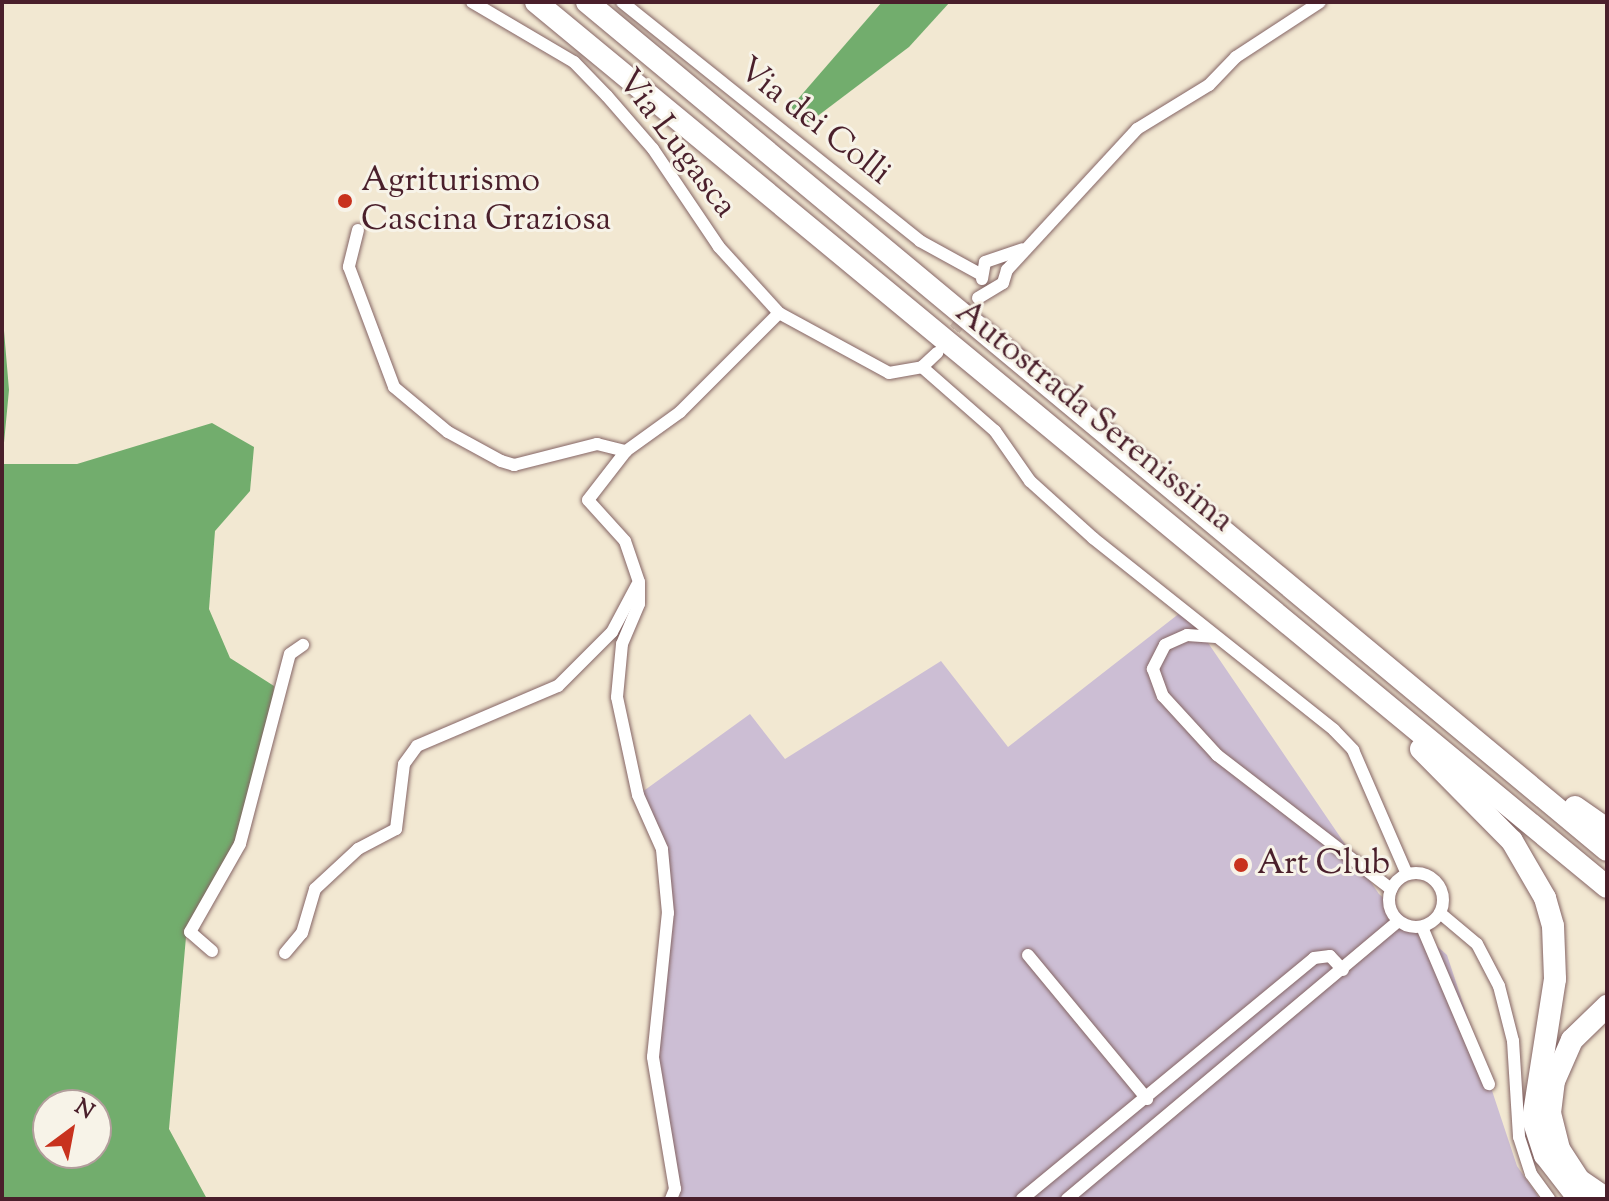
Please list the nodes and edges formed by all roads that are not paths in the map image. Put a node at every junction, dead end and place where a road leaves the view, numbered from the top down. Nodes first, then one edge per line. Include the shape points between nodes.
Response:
1 (472, 2) edge
2 (536, 2) edge
3 (587, 2) edge
4 (622, 2) edge
5 (1320, 2) edge
6 (358, 230) dead end
7 (779, 313) junction
8 (937, 353) tunnel mouth
9 (922, 367) junction
10 (626, 451) junction
11 (639, 582) junction
12 (1297, 628) junction
13 (1216, 637) junction
14 (303, 645) dead end
15 (1445, 716) junction
16 (1607, 829) edge
17 (1607, 850) edge
18 (1407, 874) junction
19 (1607, 887) edge
20 (1391, 889) junction
21 (1440, 913) junction
22 (1398, 921) junction
23 (1422, 927) junction
24 (212, 951) dead end
25 (285, 953) dead end
26 (1028, 955) dead end
27 (1343, 970) junction
28 (1607, 1006) edge
29 (1489, 1084) dead end
30 (1147, 1099) junction
31 (671, 1199) edge
32 (1022, 1199) edge
33 (1067, 1199) edge
34 (1549, 1199) edge
35 (1579, 1199) edge
36 (1607, 1199) edge

1 - 7 street, Via Lugasca via 582,70 653,149 755,292
2 - 12 highway, Autostrada Serenissima
3 - 15 highway, Autostrada Serenissima
4 - 5 street, Via dei Colli via 920,241 992,272 1028,246 1137,129 1209,85 1236,57
6 - 10 street via 349,267 394,387 448,432 514,465 597,444
7 - 9 street, Via Lugasca via 889,373
7 - 10 street via 680,412
8 - 9 street
9 - 13 street via 995,431 1007,455 1040,490
10 - 11 street via 588,500 625,541
11 - 25 street via 612,632 558,686 417,746 404,764 396,829 358,849 315,889 302,933
11 - 31 street via 639,604 622,644 617,697 638,795 664,864 668,913 653,1057 675,1189
12 - 19 highway, Autostrada Serenissima
12 - 35 highway via 1485,811 1533,871 1553,926 1555,953 1533,1119 1545,1155
13 - 18 street via 1353,750
13 - 20 street via 1187,635 1165,645 1153,669 1163,696 1217,755
14 - 24 street via 290,654 240,844 190,932
15 - 16 highway
15 - 17 highway, Autostrada Serenissima
18 - 20 street
18 - 21 street via 1434,879 1443,895
20 - 22 street via 1389,906
21 - 23 street
21 - 34 street via 1477,944 1499,986 1513,1041 1519,1137 1531,1174
22 - 23 street
22 - 27 street
23 - 29 street
26 - 30 street
27 - 30 street via 1330,956 1314,958
27 - 33 street
28 - 36 highway via 1572,1040 1554,1081 1550,1113 1559,1149 1579,1180
30 - 32 street

